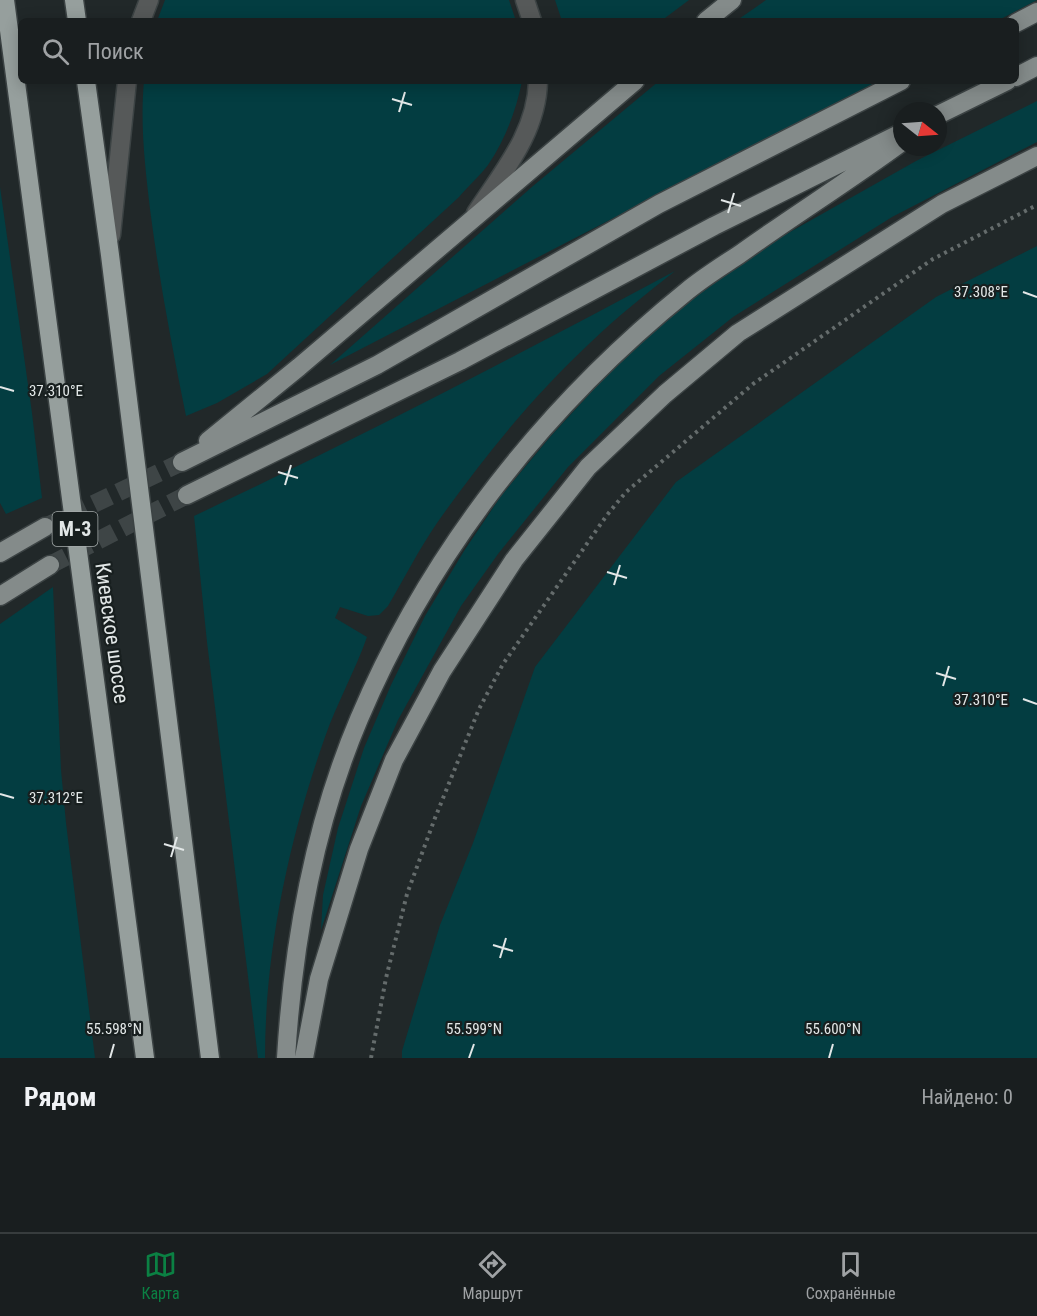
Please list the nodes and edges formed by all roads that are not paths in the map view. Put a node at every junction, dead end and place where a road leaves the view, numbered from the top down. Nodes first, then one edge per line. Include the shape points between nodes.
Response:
1 (5, 0) edge
2 (74, 0) edge
3 (149, 0) edge
4 (525, 0) edge
5 (732, 0) edge
6 (1037, 12) edge
7 (77, 18) edge
8 (142, 18) edge
9 (531, 18) edge
10 (710, 18) edge
11 (1019, 21) edge
12 (1037, 66) edge
13 (1019, 75) edge
14 (86, 84) edge
15 (127, 84) edge
16 (538, 84) edge
17 (631, 84) edge
18 (895, 84) edge
19 (1001, 84) edge
20 (947, 110) edge
21 (893, 136) edge
22 (893, 148) edge
23 (1037, 156) edge
24 (474, 216) junction
25 (110, 255) junction
26 (187, 495) tunnel mouth
27 (45, 527) tunnel mouth
28 (0, 553) edge
29 (50, 565) tunnel mouth
30 (0, 596) edge
31 (145, 1058) edge
32 (210, 1058) edge
33 (286, 1058) edge
34 (304, 1058) edge

1 - 31 highway, Киевское шоссе / М-3
2 - 7 highway
3 - 8 street
4 - 9 street
5 - 10 main road
6 - 11 main road
12 - 13 main road
14 - 25 highway, Киевское шоссе
15 - 25 street
16 - 24 street via 526,134
17 - 24 main road
18 - 24 main road via 659,204 376,364 182,462
19 - 20 main road
21 - 26 main road via 460,361
22 - 33 main road via 690,288 646,325 576,392 463,530 397,638 344,759 319,842 302,919
23 - 34 main road via 942,204 738,333 665,394 588,467 514,560 442,671 394,760 349,881 320,979
25 - 32 highway, Киевское шоссе
27 - 28 main road
29 - 30 main road

